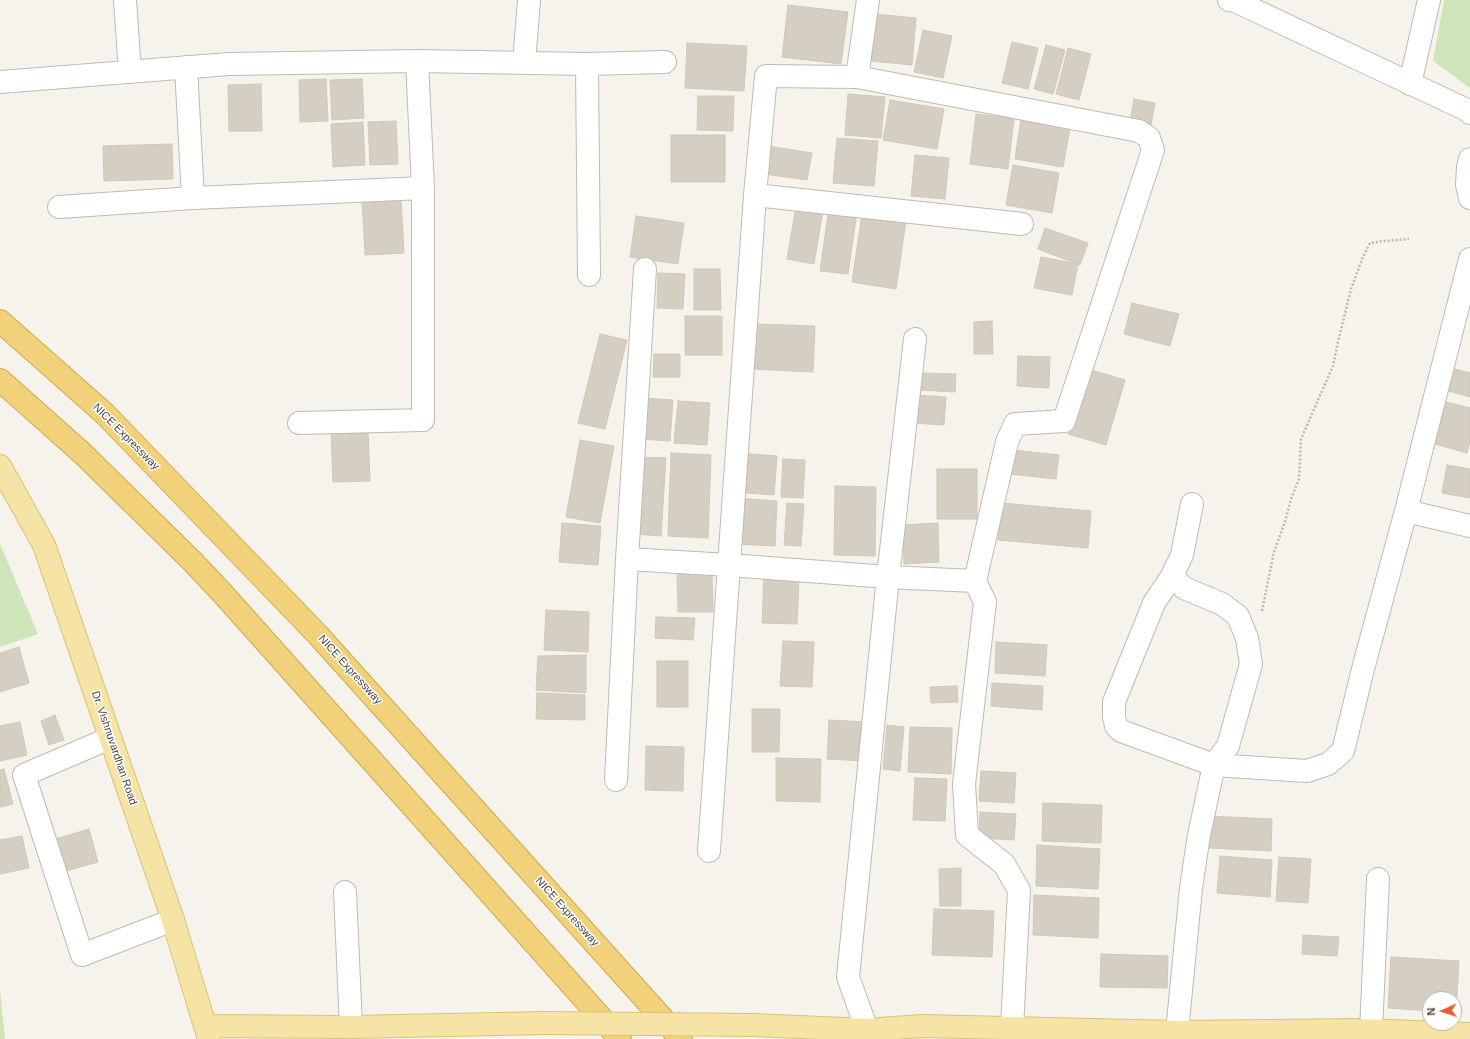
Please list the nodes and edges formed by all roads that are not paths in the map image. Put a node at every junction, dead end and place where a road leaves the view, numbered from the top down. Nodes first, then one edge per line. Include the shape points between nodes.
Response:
1 (125, 0) edge
2 (529, 0) edge
3 (868, 0) edge
4 (1233, 0) edge
5 (1429, 0) edge
6 (417, 61) junction
7 (665, 62) dead end
8 (524, 63) junction
9 (588, 64) junction
10 (186, 67) junction
11 (130, 72) junction
12 (857, 77) junction
13 (0, 82) edge
14 (1410, 84) junction
15 (1470, 112) edge
16 (1470, 159) edge
17 (423, 188) junction
18 (755, 194) junction
19 (193, 198) junction
20 (1470, 198) edge
21 (59, 207) dead end
22 (1022, 224) dead end
23 (1470, 259) edge
24 (645, 268) dead end
25 (589, 275) dead end
26 (0, 321) edge
27 (915, 339) dead end
28 (0, 380) edge
29 (299, 423) dead end
30 (0, 466) edge
31 (7, 490) edge
32 (1192, 504) dead end
33 (1406, 511) junction
34 (1470, 526) edge
35 (627, 559) junction
36 (728, 565) junction
37 (1172, 576) junction
38 (888, 577) junction
39 (975, 581) junction
40 (110, 738) junction
41 (1214, 765) junction
42 (616, 780) dead end
43 (708, 851) dead end
44 (1378, 879) dead end
45 (345, 892) dead end
46 (173, 920) junction
47 (352, 1027) junction
48 (1012, 1028) junction
49 (1371, 1030) junction
50 (207, 1032) edge
51 (1177, 1032) junction
52 (871, 1034) edge
53 (1470, 1034) edge
54 (620, 1039) edge
55 (681, 1039) edge

1 - 11 street
2 - 8 street
3 - 12 street
4 - 14 street
5 - 14 street
6 - 8 street
6 - 10 street
6 - 17 street
7 - 9 street
8 - 9 street
9 - 25 street
10 - 11 street
10 - 19 street
11 - 13 street
12 - 18 street via 766,76
12 - 39 street via 1139,131 1149,138 1153,150 1064,421 1015,424 1007,442
14 - 15 street
16 - 20 street via 1467,185
17 - 19 street
17 - 29 street via 423,420
18 - 22 street
18 - 36 street
19 - 21 street
23 - 33 street
24 - 35 street
26 - 55 highway, NICE Expressway via 105,414 318,635
27 - 38 street
28 - 54 highway via 82,453 193,562
30 - 31 main road, Dr. Vishnuvardhan Road
31 - 40 main road, Dr. Vishnuvardhan Road via 44,545
32 - 37 street via 1182,555
33 - 34 street
33 - 41 street via 1343,751 1328,764 1308,771
35 - 36 street
35 - 42 street
36 - 38 street
36 - 43 street
37 - 41 street via 1184,588 1222,604 1238,616 1247,638 1250,672 1228,746
37 - 41 street via 1154,603 1114,702 1114,717 1116,726 1121,731
38 - 39 street
38 - 52 street via 848,977
39 - 48 street via 985,602 964,784 967,835 1004,864 1020,890
40 - 46 main road, Dr. Vishnuvardhan Road
40 - 46 street via 24,775 82,955
41 - 51 street via 1191,888
44 - 49 street
45 - 47 street
46 - 50 main road, Dr. Vishnuvardhan Road
47 - 50 main road
47 - 52 main road, bridge via 546,1023 753,1025
48 - 51 main road
48 - 52 main road via 922,1026
49 - 51 main road
49 - 53 main road

